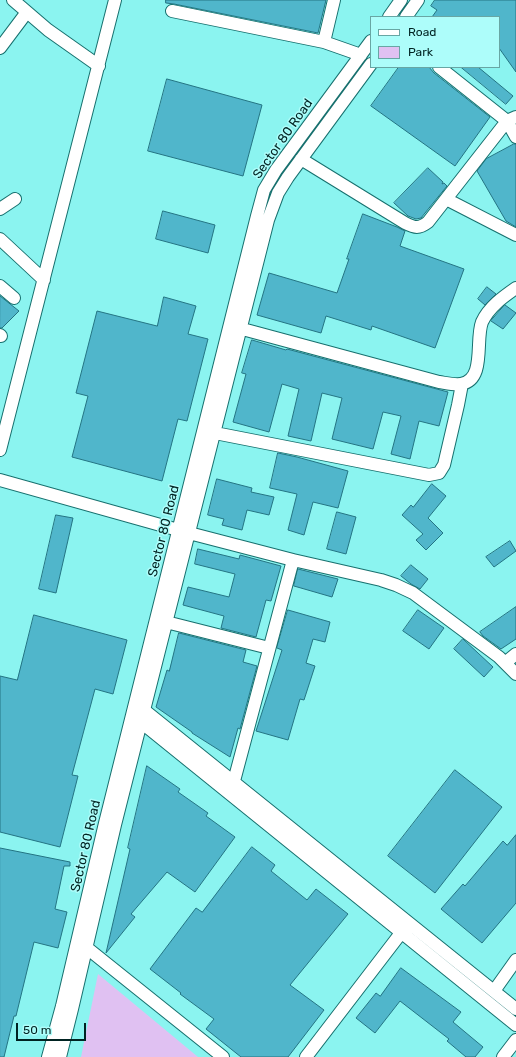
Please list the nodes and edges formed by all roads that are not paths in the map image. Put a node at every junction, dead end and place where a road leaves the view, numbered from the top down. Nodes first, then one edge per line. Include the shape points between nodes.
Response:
1 (13, 0) edge
2 (115, 0) edge
3 (334, 0) edge
4 (401, 0) edge
5 (418, 0) edge
6 (172, 11) dead end
7 (27, 12) junction
8 (391, 16) edge
9 (407, 16) edge
10 (324, 42) junction
11 (370, 43) edge
12 (0, 48) edge
13 (361, 54) junction
14 (370, 65) edge
15 (99, 66) junction
16 (440, 68) edge
17 (511, 119) edge
18 (516, 137) edge
19 (300, 159) junction
20 (15, 199) dead end
21 (446, 199) junction
22 (0, 209) edge
23 (516, 236) edge
24 (0, 239) edge
25 (44, 280) junction
26 (0, 286) edge
27 (516, 288) edge
28 (14, 298) dead end
29 (229, 326) junction
30 (241, 329) junction
31 (462, 384) junction
32 (215, 433) junction
33 (0, 450) edge
34 (0, 480) edge
35 (184, 532) junction
36 (293, 560) junction
37 (166, 622) junction
38 (270, 648) junction
39 (516, 654) edge
40 (505, 663) junction
41 (516, 674) edge
42 (138, 712) junction
43 (234, 781) junction
44 (401, 933) junction
45 (82, 944) junction
46 (516, 960) edge
47 (494, 991) junction
48 (516, 1009) edge
49 (516, 1025) edge
50 (516, 1040) edge
51 (48, 1057) edge
52 (60, 1057) edge
53 (223, 1057) edge
54 (306, 1057) edge
55 (503, 1057) edge

1 - 7 street
2 - 15 street
3 - 10 street
4 - 8 street
5 - 9 street
6 - 10 street
7 - 12 street
7 - 15 street
10 - 13 street
11 - 13 street, Sector 80 Road
13 - 29 street, Sector 80 Road via 264,190
14 - 19 street, Sector 80 Road
15 - 25 street
16 - 17 street
17 - 18 street
17 - 21 street
19 - 21 street via 417,228 428,222
19 - 30 street, Sector 80 Road via 278,193 268,220
20 - 22 street
21 - 23 street
24 - 25 street
25 - 33 street
26 - 28 street
27 - 31 street via 498,301 483,322 476,372 473,378
29 - 30 street
29 - 35 street, Sector 80 Road
30 - 31 street via 440,382
30 - 32 street, Sector 80 Road
31 - 32 street via 444,464 439,472 429,476
32 - 35 street, Sector 80 Road
34 - 35 street
35 - 36 street
35 - 37 street, Sector 80 Road
35 - 42 street, Sector 80 Road
36 - 38 street
36 - 40 street via 396,584 413,593
37 - 38 street
37 - 42 street, Sector 80 Road
38 - 43 street
39 - 40 street
40 - 41 street
42 - 43 street
42 - 44 street
42 - 45 street, Sector 80 Road
43 - 47 street
44 - 49 street
44 - 54 street
45 - 51 street, Sector 80 Road
45 - 52 street, Sector 80 Road via 72,1009
45 - 53 street
46 - 47 street
47 - 48 street
50 - 55 street

